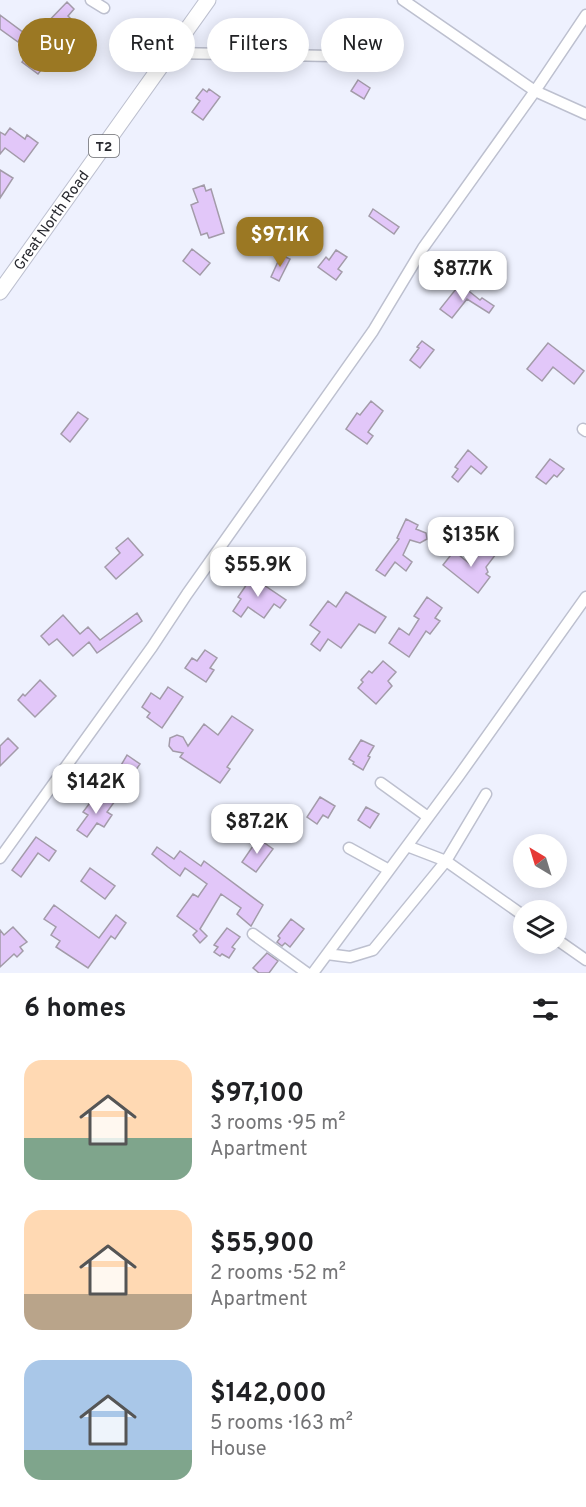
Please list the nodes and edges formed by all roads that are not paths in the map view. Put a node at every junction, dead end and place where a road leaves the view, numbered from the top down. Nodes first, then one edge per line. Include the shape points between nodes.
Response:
1 (92, 0) edge
2 (208, 0) edge
3 (403, 0) edge
4 (104, 8) dead end
5 (586, 15) edge
6 (195, 19) edge
7 (195, 53) edge
8 (321, 56) edge
9 (157, 72) edge
10 (535, 91) junction
11 (586, 114) edge
12 (0, 292) edge
13 (586, 597) edge
14 (381, 783) dead end
15 (486, 794) dead end
16 (429, 817) junction
17 (407, 846) junction
18 (349, 848) dead end
19 (0, 858) edge
20 (446, 861) junction
21 (390, 870) junction
22 (513, 908) edge
23 (253, 934) dead end
24 (567, 947) edge
25 (327, 954) junction
26 (586, 960) edge
27 (307, 973) edge
28 (313, 973) edge

1 - 4 street
2 - 6 highway, Great North Road / T2
3 - 10 street
5 - 10 street
7 - 8 street
9 - 12 highway, Great North Road / T2
10 - 11 street
10 - 19 street via 423,248 373,331
13 - 16 street
14 - 16 street
15 - 20 street
16 - 17 street
17 - 20 street
17 - 21 street
18 - 21 street
20 - 22 street
20 - 25 street via 373,950 350,957
21 - 25 street
23 - 27 street
24 - 26 street
25 - 28 street

